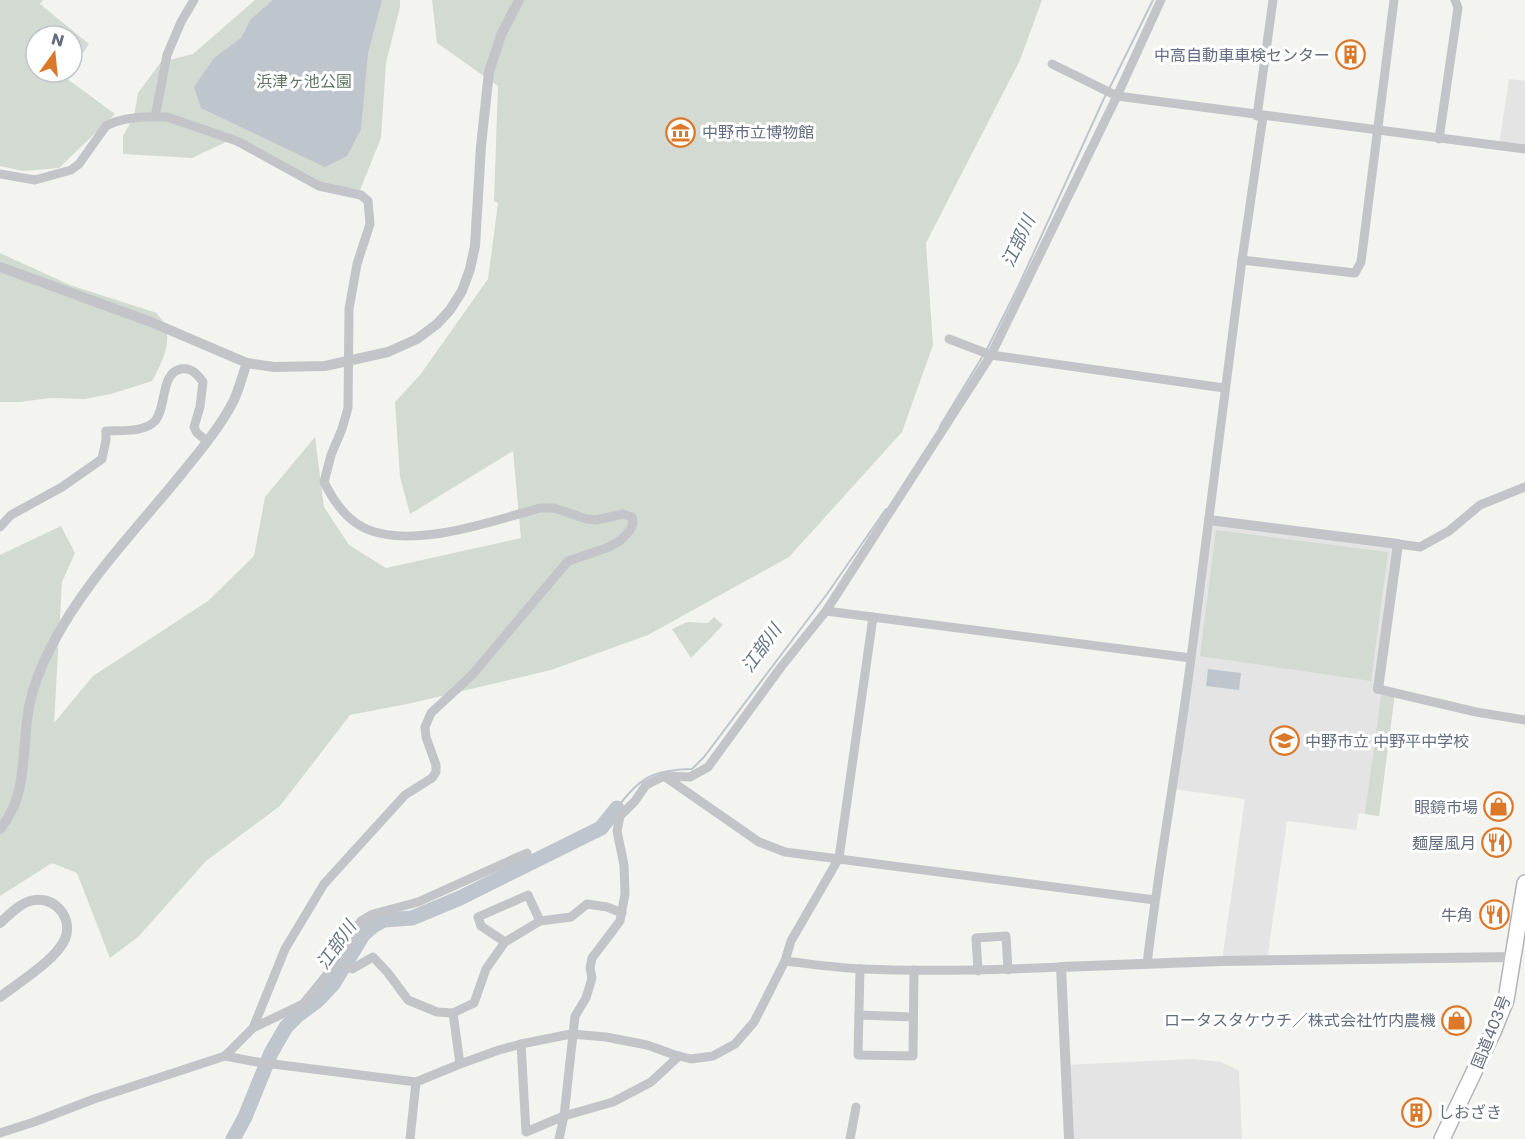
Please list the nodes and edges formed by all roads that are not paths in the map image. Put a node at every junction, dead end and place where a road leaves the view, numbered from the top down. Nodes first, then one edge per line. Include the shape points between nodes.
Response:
1 (194, 0) edge
2 (519, 0) edge
3 (1161, 0) edge
4 (1273, 0) edge
5 (1394, 0) edge
6 (1455, 0) edge
7 (1052, 64) dead end
8 (1117, 96) junction
9 (1260, 116) junction
10 (155, 117) junction
11 (1377, 129) junction
12 (1439, 139) junction
13 (1525, 149) edge
14 (0, 174) edge
15 (1242, 260) junction
16 (0, 267) edge
17 (949, 339) dead end
18 (991, 355) junction
19 (348, 362) junction
20 (247, 363) junction
21 (1224, 388) junction
22 (207, 441) junction
23 (1525, 487) edge
24 (1209, 520) junction
25 (0, 527) edge
26 (1398, 544) junction
27 (826, 611) junction
28 (873, 617) junction
29 (1191, 658) junction
30 (1378, 689) joint
31 (1525, 720) edge
32 (664, 776) junction
33 (0, 829) edge
34 (527, 853) dead end
35 (839, 858) junction
36 (1525, 883) edge
37 (1155, 900) junction
38 (622, 913) junction
39 (540, 921) junction
40 (0, 923) edge
41 (505, 942) junction
42 (1520, 955) edge
43 (336, 959) junction
44 (786, 961) junction
45 (1147, 964) junction
46 (1061, 967) junction
47 (860, 969) junction
48 (914, 970) junction
49 (1008, 970) junction
50 (978, 971) junction
51 (0, 997) edge
52 (453, 1013) junction
53 (859, 1015) junction
54 (913, 1017) junction
55 (253, 1028) junction
56 (571, 1034) junction
57 (521, 1044) junction
58 (225, 1056) junction
59 (679, 1056) junction
60 (460, 1064) junction
61 (416, 1082) junction
62 (856, 1107) dead end
63 (564, 1116) junction
64 (0, 1133) edge
65 (410, 1139) edge
66 (559, 1139) edge
67 (850, 1139) edge
68 (1069, 1139) edge
69 (1442, 1139) edge

1 - 10 street via 167,54
2 - 19 street via 501,35 489,72 476,246 462,291 437,324 417,339 388,352
3 - 8 street
4 - 9 street
5 - 11 street
6 - 12 street via 1458,8
7 - 8 street
8 - 9 street
8 - 18 street
9 - 11 street
9 - 15 street
10 - 14 street via 112,122 79,164 62,174 35,180
10 - 19 street via 167,117 237,141 319,186 361,195 368,201 370,224 357,264 349,309
11 - 12 street
11 - 15 street via 1361,262 1355,273
12 - 13 street
15 - 21 street
16 - 20 street via 151,322
17 - 18 street
18 - 21 street
18 - 27 street
19 - 20 street via 299,368
19 - 55 street via 348,408 324,482 358,525 376,533 428,536 540,508 596,520 624,514 632,517 633,523 618,542 567,561 472,675 431,713 425,727 436,772 405,795 324,884 285,949
20 - 22 street via 233,402
21 - 24 street
22 - 25 street via 194,428 203,382 191,369 177,370 167,383 155,420 137,429 106,431 102,459 11,515
22 - 33 street via 117,549 52,645 29,708 17,802
23 - 26 street via 1480,506 1449,531 1420,547
24 - 26 street
24 - 29 street
26 - 30 street
27 - 28 street
27 - 32 street via 708,767 690,777
28 - 29 street
28 - 35 street
29 - 37 street
30 - 31 street
32 - 35 street via 759,842 785,852
32 - 38 street via 646,784 620,816 617,831 626,877
34 - 43 street via 418,902 373,914 361,921
35 - 37 street
35 - 44 street via 791,941
36 - 42 highway, 国道403号
37 - 45 street
38 - 39 street via 587,904 571,917
38 - 56 street via 592,958 592,978
39 - 41 street
39 - 41 street via 528,895 478,917 481,926
40 - 51 street via 30,901 45,901 58,906 68,929 62,945 51,957
41 - 52 street via 486,969 474,1003
42 - 45 street
42 - 69 highway, 国道403号 via 1493,1032
43 - 52 street via 352,969 373,957 408,1000 437,1012
43 - 55 street via 303,1004
44 - 47 street
44 - 59 street via 754,1022 735,1044 713,1056
45 - 46 street
46 - 49 street
46 - 68 street
47 - 48 street
47 - 53 street
48 - 50 street
48 - 54 street
49 - 50 street
49 - 50 street via 1006,936 976,938
52 - 60 street
53 - 54 street
53 - 54 street via 858,1055 913,1056
55 - 58 street
56 - 57 street
56 - 59 street via 647,1045
56 - 63 street
57 - 60 street
57 - 63 street via 526,1132
58 - 61 street
58 - 64 street
59 - 63 street via 651,1082 613,1102
60 - 61 street
61 - 65 street
62 - 67 street
63 - 66 street

